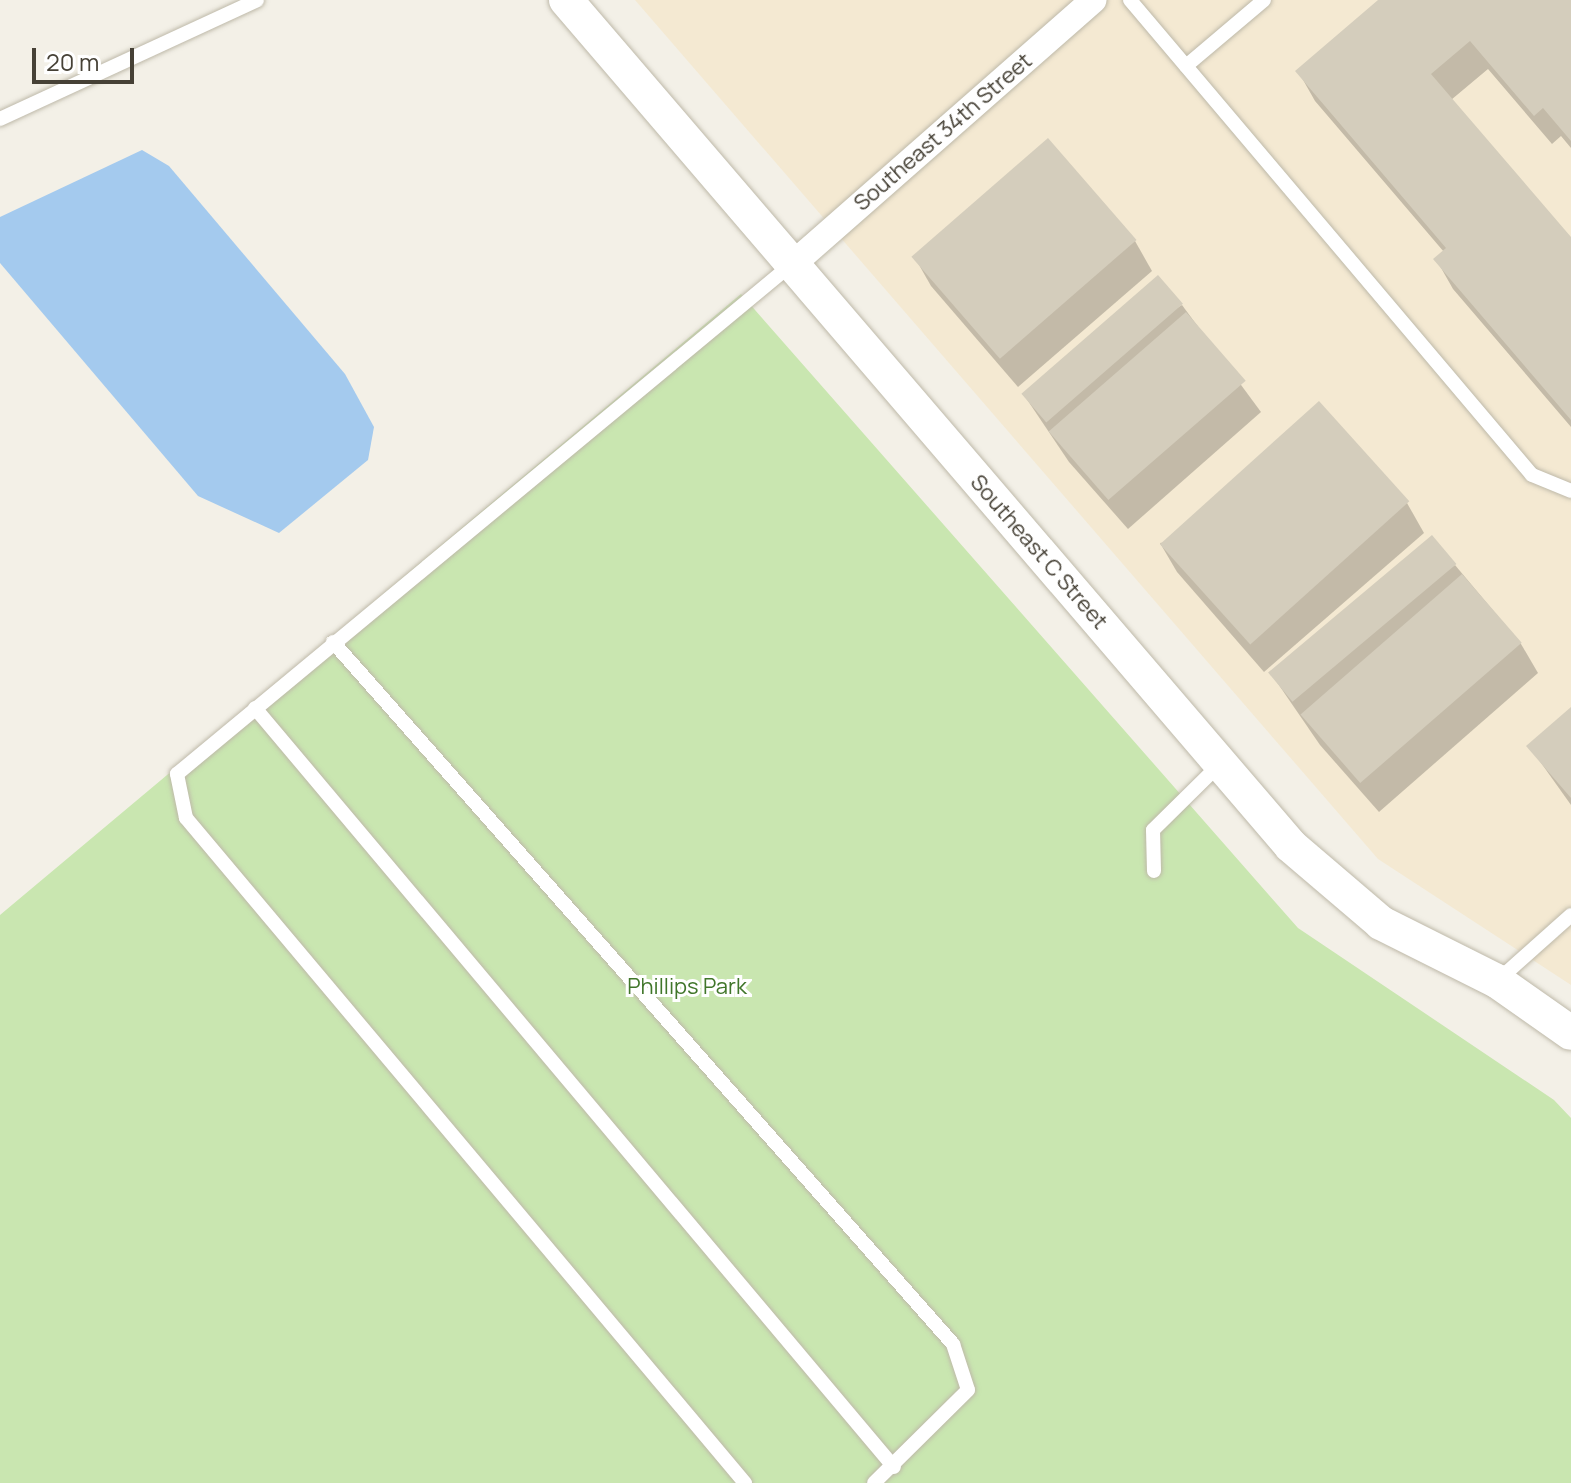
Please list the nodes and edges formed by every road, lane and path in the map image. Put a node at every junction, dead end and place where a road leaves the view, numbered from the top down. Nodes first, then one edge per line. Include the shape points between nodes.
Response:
1 (257, 0) edge
2 (566, 0) edge
3 (1093, 0) edge
4 (1130, 0) edge
5 (1264, 0) edge
6 (1186, 66) junction
7 (0, 119) edge
8 (793, 264) junction
9 (1571, 491) edge
10 (333, 642) junction
11 (255, 708) junction
12 (1220, 763) junction
13 (1154, 871) dead end
14 (1571, 915) edge
15 (1497, 981) junction
16 (1571, 1033) edge
17 (894, 1467) junction
18 (745, 1483) edge
19 (874, 1483) edge

1 - 7 lane
2 - 8 street, Southeast C Street
3 - 8 street, Southeast 34th Street
4 - 6 lane
5 - 6 lane
6 - 9 lane via 1532,475
8 - 10 lane
8 - 12 street, Southeast C Street
10 - 11 lane
10 - 17 lane via 953,1344 968,1390
11 - 17 lane
11 - 18 lane via 177,774 186,818
12 - 13 lane via 1153,830
12 - 15 street, Southeast C Street via 1291,846 1381,923
14 - 15 lane
15 - 16 street, Southeast C Street
17 - 19 lane

